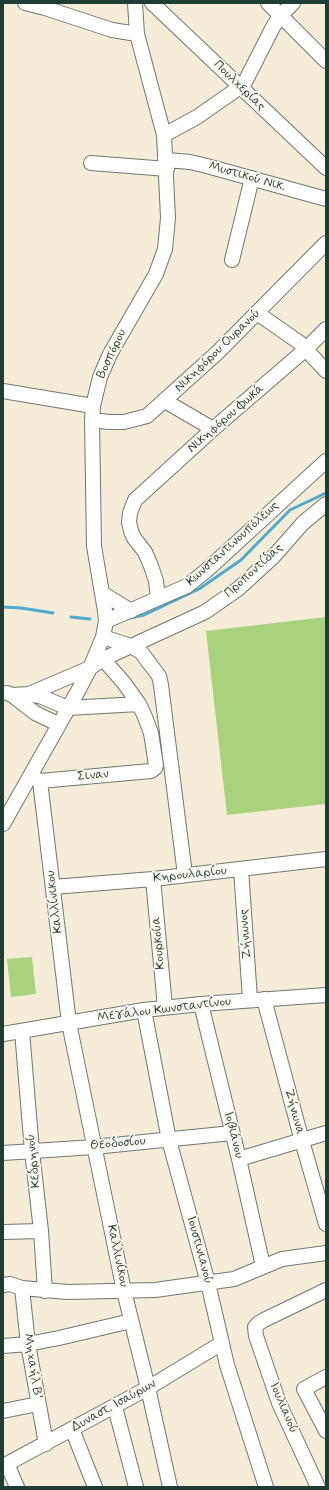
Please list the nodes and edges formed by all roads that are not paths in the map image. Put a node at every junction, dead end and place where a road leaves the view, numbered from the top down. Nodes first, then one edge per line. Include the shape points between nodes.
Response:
1 (25, 3) edge
2 (135, 3) edge
3 (152, 3) edge
4 (268, 3) edge
5 (293, 3) edge
6 (280, 16) junction
7 (137, 34) junction
8 (326, 60) edge
9 (240, 88) junction
10 (164, 135) junction
11 (92, 163) dead end
12 (167, 164) junction
13 (326, 168) edge
14 (252, 178) junction
15 (326, 199) edge
16 (326, 243) edge
17 (232, 260) dead end
18 (257, 314) junction
19 (326, 329) edge
20 (306, 349) junction
21 (326, 371) edge
22 (3, 391) edge
23 (165, 401) junction
24 (93, 406) junction
25 (92, 420) junction
26 (213, 428) junction
27 (326, 461) edge
28 (326, 504) edge
29 (102, 593) junction
30 (158, 598) junction
31 (131, 611) junction
32 (106, 621) junction
33 (103, 637) junction
34 (131, 646) junction
35 (103, 659) junction
36 (90, 668) junction
37 (8, 693) edge
38 (29, 694) junction
39 (139, 704) junction
40 (68, 708) junction
41 (58, 724) junction
42 (36, 778) junction
43 (3, 824) edge
44 (326, 859) edge
45 (241, 869) junction
46 (185, 875) junction
47 (153, 879) junction
48 (53, 887) junction
49 (326, 994) edge
50 (257, 999) junction
51 (200, 1004) junction
52 (165, 1007) junction
53 (144, 1010) junction
54 (69, 1023) junction
55 (22, 1031) junction
56 (3, 1034) edge
57 (232, 1133) junction
58 (326, 1133) edge
59 (169, 1140) junction
60 (302, 1141) junction
61 (94, 1147) junction
62 (32, 1151) junction
63 (3, 1153) edge
64 (239, 1158) junction
65 (326, 1224) edge
66 (41, 1231) junction
67 (3, 1232) edge
68 (326, 1253) edge
69 (263, 1266) junction
70 (208, 1283) junction
71 (3, 1285) edge
72 (22, 1288) junction
73 (326, 1290) edge
74 (45, 1291) junction
75 (124, 1291) junction
76 (131, 1321) junction
77 (222, 1343) junction
78 (28, 1344) junction
79 (3, 1346) edge
80 (326, 1377) edge
81 (148, 1388) junction
82 (38, 1404) junction
83 (115, 1407) junction
84 (3, 1412) edge
85 (72, 1429) junction
86 (326, 1431) edge
87 (46, 1444) junction
88 (5, 1465) edge
89 (17, 1487) edge
90 (95, 1487) edge
91 (136, 1487) edge
92 (170, 1487) edge
93 (266, 1487) edge
94 (318, 1487) edge

1 - 7 street via 112,30
2 - 7 street, Βοσπόρου
3 - 9 street, Πουλχερίας
4 - 6 street
5 - 6 street
6 - 8 street
6 - 9 street via 249,77
7 - 10 street, Βοσπόρου
9 - 10 street via 197,117
9 - 13 street, Πουλχερίας
10 - 12 street, Βοσπόρου
11 - 12 street, Μυστικού Νικ.
12 - 14 street, Μυστικού Νικ. via 190,162
12 - 24 street, Βοσπόρου via 168,218 164,249 156,274 110,354 100,377
14 - 15 street, Μυστικού Νικ.
14 - 17 street
16 - 18 street, Νικηφόρου Ουρανού
18 - 20 street via 293,337
18 - 23 street, Νικηφόρου Ουρανού
19 - 20 street, Νικηφόρου Φωκά
20 - 21 street
20 - 26 street, Νικηφόρου Φωκά
22 - 24 street
23 - 25 street, Νικηφόρου Ουρανού via 147,416 135,420
23 - 26 street
24 - 25 street, Βοσπόρου
25 - 29 street, Βοσπόρου via 94,546
26 - 30 street, Νικηφόρου Φωκά via 135,500 130,513 131,531 151,566
27 - 30 street, Κωνσταντινουπόλεως via 207,570 187,586
28 - 34 street, Προποντίδας via 303,523 274,556 238,589 205,612
29 - 31 street
29 - 32 street, Βοσπόρου
30 - 31 street, Κωνσταντινουπόλεως
31 - 32 street, Κωνσταντινουπόλεως
32 - 33 street, Βοσπόρου
33 - 34 street
33 - 36 street, Βοσπόρου
34 - 35 street, Προποντίδας
34 - 46 street via 146,657 159,676
35 - 36 street, Προποντίδας
35 - 39 street
36 - 38 street
36 - 40 street, Βοσπόρου
37 - 38 street
37 - 41 street via 36,713
38 - 40 street
39 - 40 street
39 - 42 street, Σιναν via 151,733 156,765 151,771
40 - 41 street
41 - 42 street
42 - 43 street
42 - 48 street, Καλλίνικου
44 - 45 street, Κηρουλαρίου
45 - 46 street, Κηρουλαρίου
45 - 50 street, Ζήνωνος
46 - 47 street, Κηρουλαρίου
47 - 48 street, Κηρουλαρίου
47 - 52 street, Κουρκούα
48 - 54 street, Καλλίνικου
49 - 50 street, Μεγάλου Κωνσταντίνου
50 - 51 street, Μεγάλου Κωνσταντίνου
50 - 60 street, Ζήνωνα
51 - 52 street, Μεγάλου Κωνσταντίνου
51 - 57 street, Ιοβιάνου
52 - 53 street, Μεγάλου Κωνσταντίνου
53 - 54 street, Μεγάλου Κωνσταντίνου
53 - 59 street, Ιουστινιανού
54 - 55 street, Μεγάλου Κωνσταντίνου
54 - 61 street, Καλλινίκου
55 - 56 street, Μεγάλου Κωνσταντίνου
55 - 62 street, Κεδρηνού
57 - 59 street, Θεοδοσίου
57 - 64 street, Ιοβιάνου
58 - 60 street
59 - 61 street, Θεοδοσίου
59 - 70 street, Ιουστινιανού
60 - 64 street
60 - 65 street, Ζήνωνα
61 - 62 street, Θεοδοσίου
61 - 75 street, Καλλινίκου
62 - 63 street, Θεοδοσίου
62 - 66 street, Κεδρηνού
64 - 69 street, Ιοβιάνου
66 - 67 street
66 - 74 street, Κεδρηνού
68 - 69 street via 282,1258
69 - 70 street via 234,1279
70 - 75 street via 156,1290
70 - 77 street, Ιουστινιανού
71 - 72 street via 10,1284
72 - 74 street
72 - 78 street, Μηχαήλ Β'
73 - 94 street, Ιουλιανού via 264,1320 255,1327 279,1403
74 - 75 street
75 - 76 street, Καλλινίκου
76 - 78 street
76 - 81 street, Καλλινίκου
77 - 81 street, Δυναστ. Ισαύρων
77 - 93 street, Ιουστινιανού
78 - 79 street
78 - 82 street, Μηχαήλ Β'
80 - 86 street via 304,1389
81 - 83 street, Δυναστ. Ισαύρων
81 - 92 street, Καλλινίκου
82 - 84 street
82 - 87 street, Μηχαήλ Β'
83 - 85 street, Δυναστ. Ισαύρων
83 - 91 street
85 - 87 street, Δυναστ. Ισαύρων
85 - 90 street
87 - 88 street, Δυναστ. Ισαύρων
88 - 89 street

